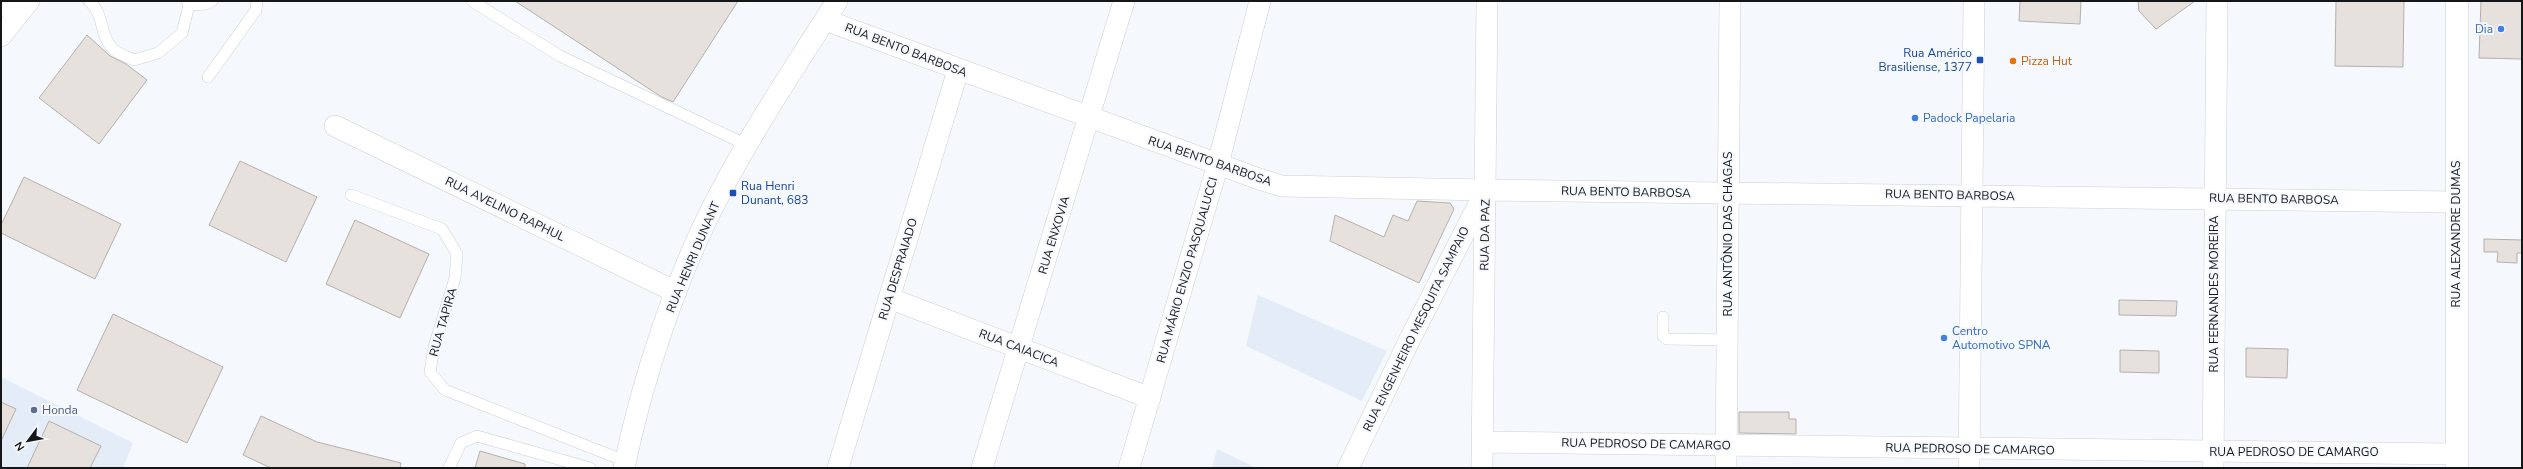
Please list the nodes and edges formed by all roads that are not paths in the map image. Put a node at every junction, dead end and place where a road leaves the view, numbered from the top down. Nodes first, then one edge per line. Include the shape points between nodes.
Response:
1 (89, 1) edge
2 (212, 1) edge
3 (258, 1) edge
4 (472, 1) edge
5 (837, 1) edge
6 (1124, 1) edge
7 (1260, 1) edge
8 (1487, 1) edge
9 (1730, 1) edge
10 (1974, 1) edge
11 (2217, 1) edge
12 (2458, 1) edge
13 (188, 3) edge
14 (27, 4) edge
15 (1, 6) edge
16 (825, 20) junction
17 (1, 36) edge
18 (958, 70) junction
19 (208, 77) dead end
20 (1089, 117) junction
21 (334, 126) dead end
22 (747, 145) junction
23 (1218, 164) junction
24 (1486, 190) junction
25 (1728, 193) junction
26 (351, 195) dead end
27 (1973, 195) junction
28 (2215, 199) junction
29 (2456, 202) junction
30 (676, 292) junction
31 (889, 298) junction
32 (1663, 317) dead end
33 (1727, 340) junction
34 (1020, 349) junction
35 (1150, 398) junction
36 (1482, 442) junction
37 (1726, 445) junction
38 (1969, 459) edge
39 (2213, 460) edge
40 (2457, 461) edge
41 (625, 464) edge
42 (449, 468) edge
43 (590, 468) edge
44 (838, 468) edge
45 (982, 468) edge
46 (1129, 468) edge
47 (1348, 468) edge
48 (1482, 468) edge
49 (1726, 468) edge

1 - 13 lane via 100,13 103,28 112,48 134,60 158,53 182,33
2 - 13 lane via 206,4
3 - 19 lane via 256,10
4 - 22 lane via 560,56
5 - 16 street, RUA HENRI DUNANT
6 - 20 street, RUA ENXOVIA
7 - 23 street, RUA MÁRIO ENZIO PASQUALUCCI
8 - 24 street, RUA DA PAZ
9 - 25 street, RUA ANTÔNIO DAS CHAGAS
10 - 27 street
11 - 28 street, RUA FERNANDES MOREIRA
12 - 29 street, RUA ALEXANDRE DUMAS
14 - 15 street
14 - 17 street
16 - 18 street, RUA BENTO BARBOSA
16 - 22 street, RUA HENRI DUNANT
18 - 20 street, RUA BENTO BARBOSA
18 - 31 street, RUA DESPRAIADO
20 - 23 street, RUA BENTO BARBOSA
20 - 34 street, RUA ENXOVIA
21 - 30 street, RUA AVELINO RAPHUL
22 - 30 street, RUA HENRI DUNANT via 718,196
23 - 24 street, RUA BENTO BARBOSA via 1282,186
23 - 35 street, RUA MÁRIO ENZIO PASQUALUCCI
24 - 25 street, RUA BENTO BARBOSA
24 - 36 street, RUA DA PAZ
24 - 47 street, RUA ENGENHEIRO MESQUITA SAMPAIO
25 - 27 street, RUA BENTO BARBOSA
25 - 33 street, RUA ANTÔNIO DAS CHAGAS
26 - 41 lane, RUA TAPIRA via 442,229 457,254 455,278 434,347 430,372 445,390
27 - 28 street, RUA BENTO BARBOSA
27 - 38 street
28 - 29 street, RUA BENTO BARBOSA
28 - 39 street, RUA FERNANDES MOREIRA
29 - 40 street, RUA ALEXANDRE DUMAS
30 - 41 street, RUA HENRI DUNANT via 655,353
31 - 34 street, RUA CAIACICA
31 - 44 street, RUA DESPRAIADO
32 - 33 lane via 1663,336 1667,339
33 - 37 street, RUA ANTÔNIO DAS CHAGAS
34 - 35 street, RUA CAIACICA
34 - 45 street, RUA ENXOVIA
35 - 46 street, RUA MÁRIO ENZIO PASQUALUCCI
36 - 37 street, RUA PEDROSO DE CAMARGO
36 - 48 street, RUA DA PAZ
37 - 38 street, RUA PEDROSO DE CAMARGO
37 - 49 street, RUA ANTÔNIO DAS CHAGAS
38 - 39 street, RUA PEDROSO DE CAMARGO
39 - 40 street, RUA PEDROSO DE CAMARGO
42 - 43 lane via 461,443 477,436

